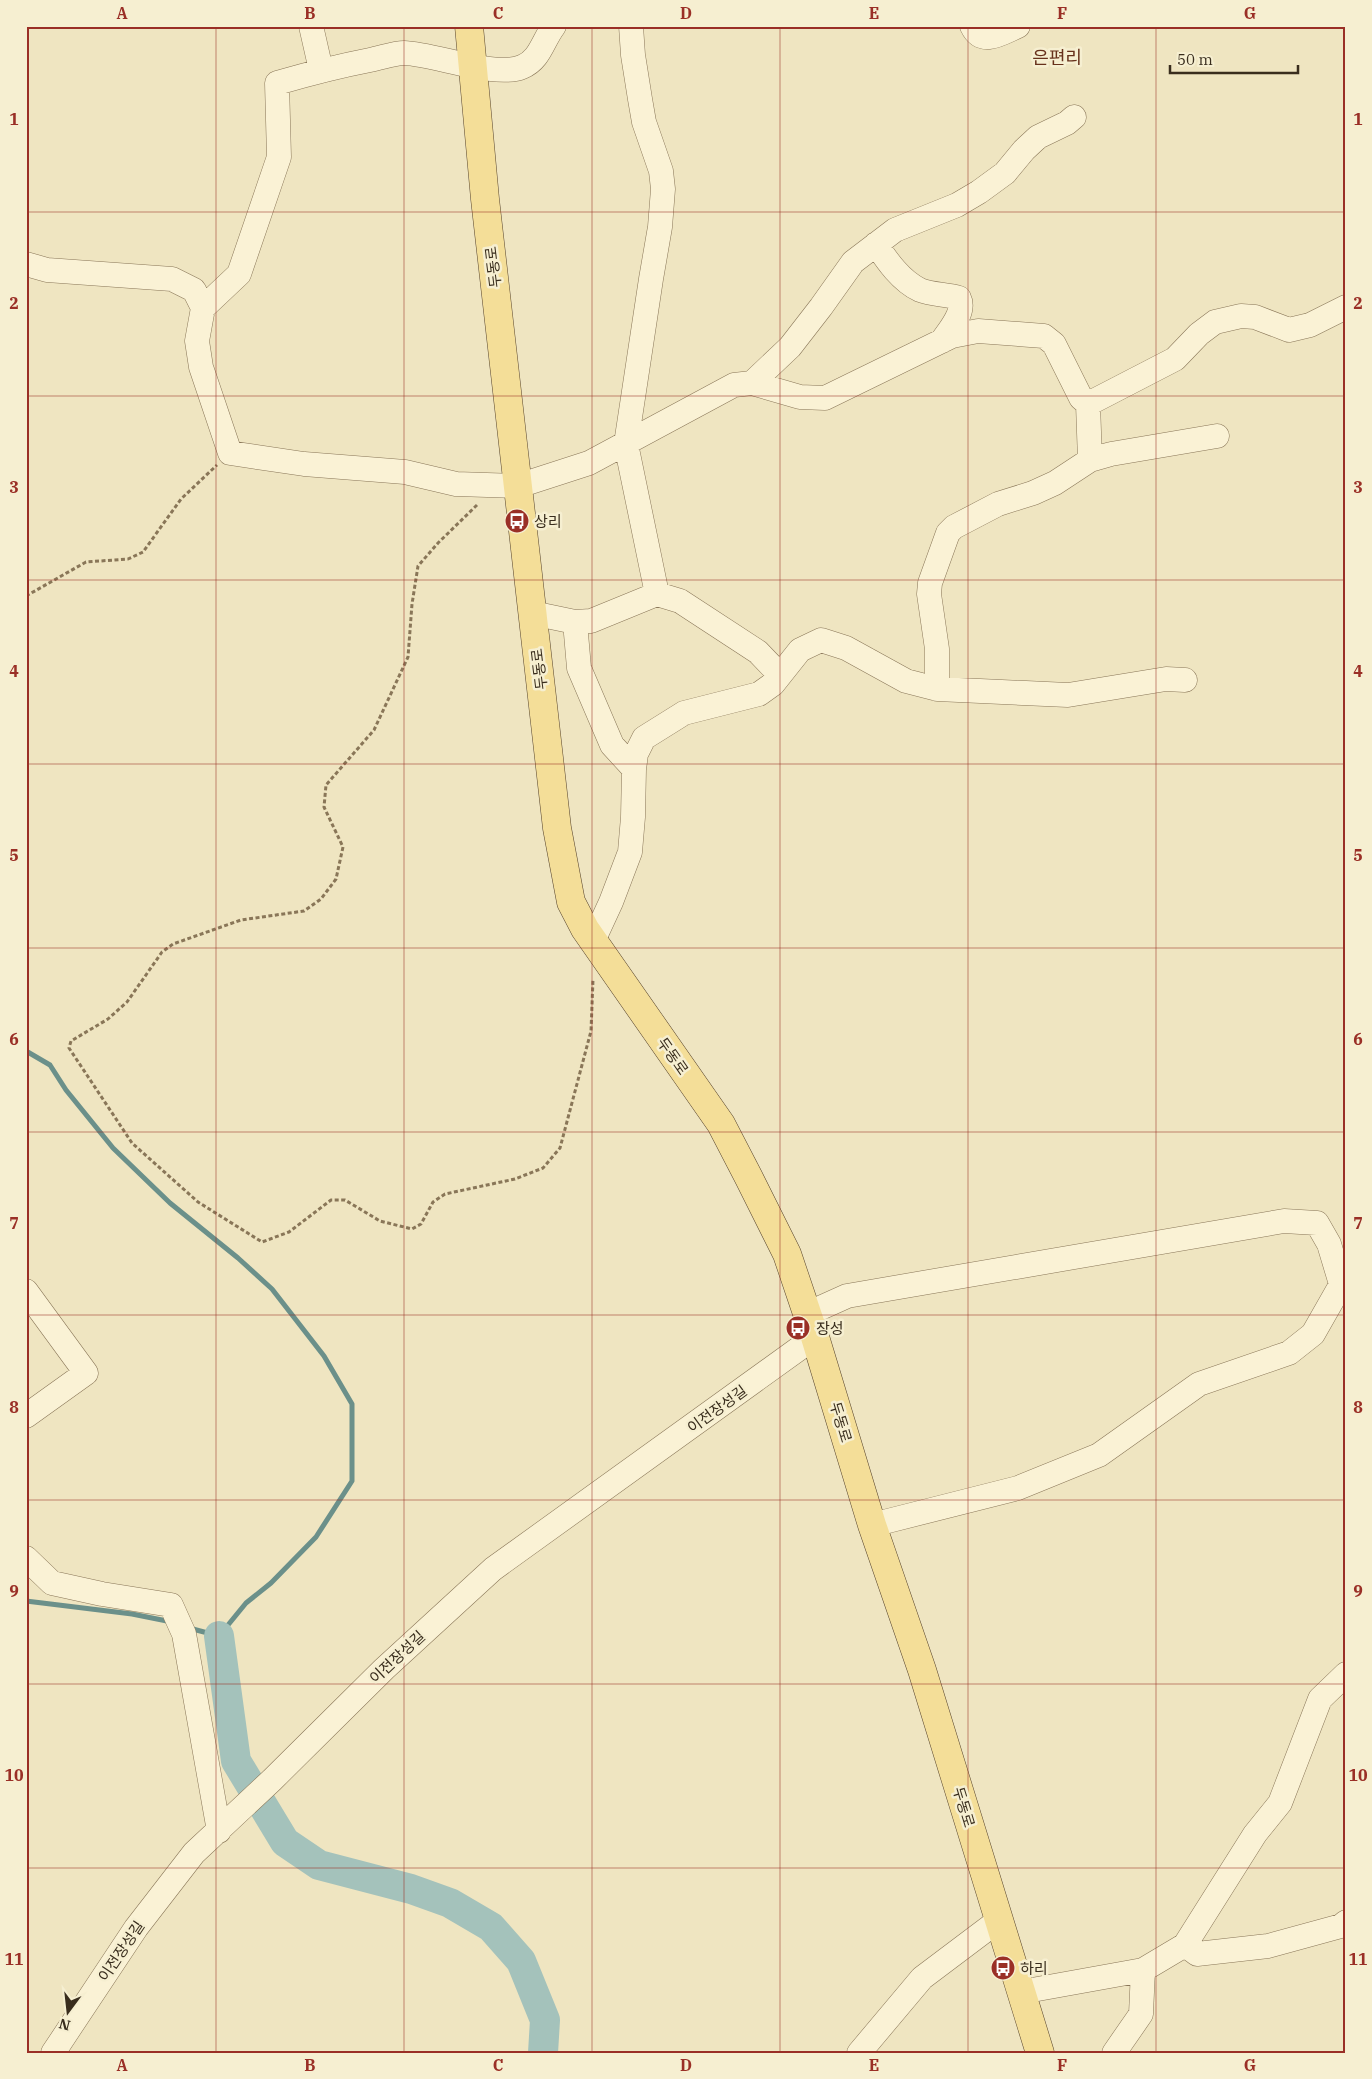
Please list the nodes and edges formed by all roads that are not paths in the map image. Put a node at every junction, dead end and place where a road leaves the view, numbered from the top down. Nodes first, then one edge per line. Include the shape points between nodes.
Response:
1 (311, 26) edge
2 (469, 26) edge
3 (554, 26) edge
4 (631, 26) edge
5 (972, 26) edge
6 (1018, 26) edge
7 (473, 66) junction
8 (321, 70) junction
9 (1074, 117) dead end
10 (876, 244) junction
11 (26, 264) edge
12 (1346, 307) edge
13 (203, 308) junction
14 (942, 341) junction
15 (752, 383) junction
16 (1088, 404) junction
17 (1217, 436) dead end
18 (626, 444) junction
19 (1090, 460) junction
20 (518, 486) junction
21 (657, 594) junction
22 (532, 613) junction
23 (575, 622) junction
24 (780, 675) junction
25 (1185, 680) dead end
26 (937, 689) junction
27 (634, 769) junction
28 (593, 941) junction
29 (1343, 1280) edge
30 (26, 1291) edge
31 (811, 1326) junction
32 (26, 1416) edge
33 (872, 1524) junction
34 (26, 1558) edge
35 (1346, 1674) edge
36 (224, 1826) junction
37 (999, 1920) junction
38 (1346, 1922) edge
39 (1185, 1945) junction
40 (1142, 1970) junction
41 (1021, 1992) junction
42 (53, 2053) edge
43 (859, 2053) edge
44 (1040, 2053) edge
45 (1114, 2053) edge

1 - 8 street
2 - 7 main road, 두동로
3 - 7 street via 539,53 520,68
4 - 18 street via 644,122 661,171 663,199
5 - 6 street via 982,38 990,38
7 - 8 street via 403,53
7 - 20 main road, 두동로
8 - 13 street via 277,83 279,157 239,274
9 - 10 street via 1038,137 1005,173 979,192 957,205 895,230
10 - 14 street via 898,273 916,287 959,298 961,308
10 - 15 street via 852,262 790,347
11 - 13 street via 47,270 172,279 194,290
12 - 16 street via 1310,326 1288,330 1255,317 1241,316 1215,322 1175,359
13 - 20 street via 197,341 201,367 230,453 304,464 405,472 456,484
14 - 15 street via 824,398 800,397
14 - 16 street via 978,331 1044,336 1054,344 1081,398
15 - 18 street via 734,385
16 - 19 street
17 - 19 street
18 - 20 street via 589,463
18 - 21 street
19 - 26 street via 1055,483 998,504 948,533 929,594 937,649
20 - 22 main road, 두동로
21 - 23 street via 591,620
21 - 24 street via 680,601 758,652
22 - 23 street
22 - 28 main road, 두동로 via 557,828 569,893
23 - 27 street via 579,668 612,745
24 - 26 street via 800,650 821,640 846,648 906,681
24 - 27 street via 759,694 684,713 644,738 636,754
25 - 26 street via 1166,679 1068,695
27 - 28 street via 630,852
28 - 31 main road, 두동로 via 721,1124 787,1254
29 - 31 street, 이전장성길 via 1318,1223 1284,1221 847,1296
29 - 33 street via 1313,1334 1289,1352 1199,1384 1099,1455 1018,1488
30 - 32 street via 86,1374
31 - 33 main road, 두동로
31 - 36 street, 이전장성길 via 493,1569 384,1669
33 - 37 main road, 두동로 via 922,1670
34 - 36 street via 52,1583 171,1605 184,1634
35 - 39 street via 1320,1699 1280,1803 1255,1834
36 - 42 street, 이전장성길 via 194,1853 136,1928
37 - 41 main road, 두동로
37 - 43 street via 922,1978
38 - 39 street via 1268,1946 1197,1954
39 - 40 street
40 - 41 street
40 - 45 street via 1141,2014
41 - 44 main road, 두동로

